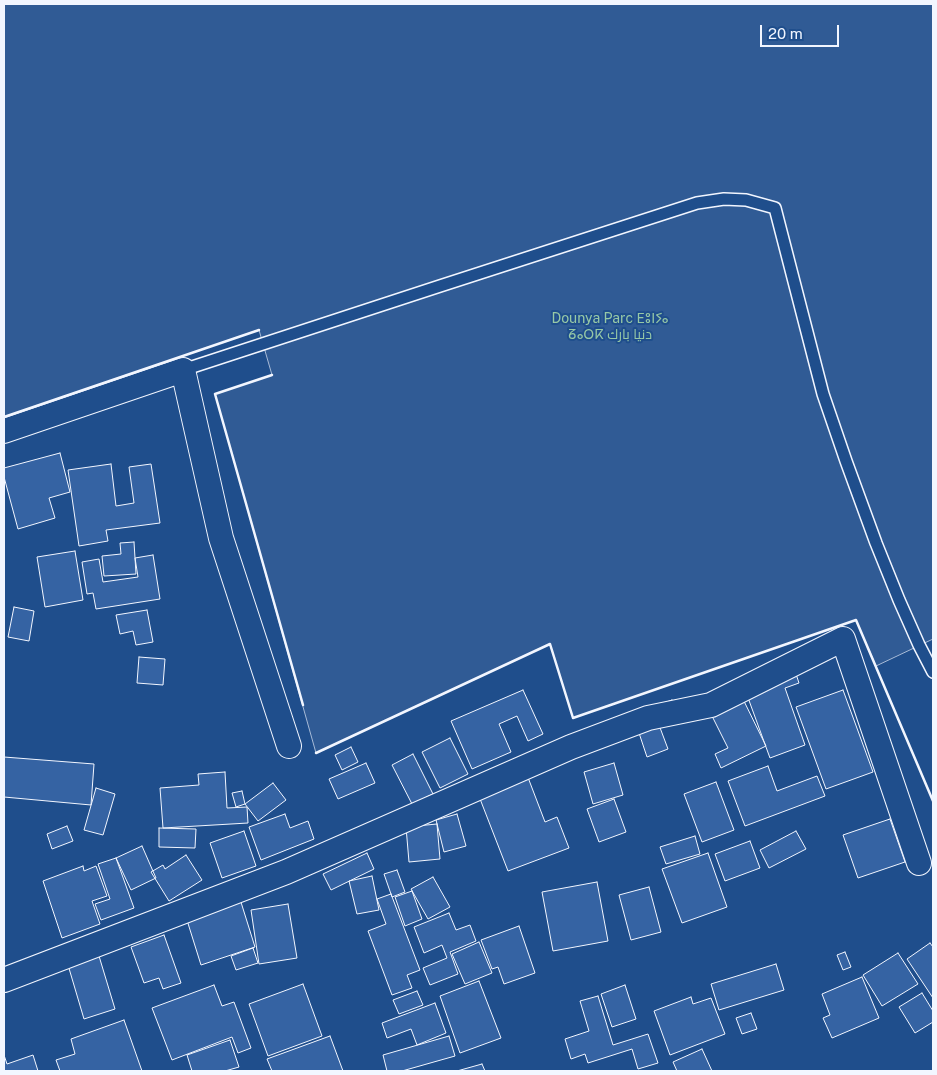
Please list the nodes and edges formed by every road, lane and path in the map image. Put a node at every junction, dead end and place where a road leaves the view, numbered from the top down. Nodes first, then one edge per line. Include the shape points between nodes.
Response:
1 (183, 370) junction
2 (4, 431) edge
3 (933, 672) edge
4 (289, 746) dead end
5 (919, 863) dead end
6 (4, 980) edge

1 - 2 street
1 - 3 lane via 697,203 746,200 775,208 823,394 876,543
1 - 4 street via 221,538
5 - 6 street via 843,639 710,705 648,718 571,746 286,872

